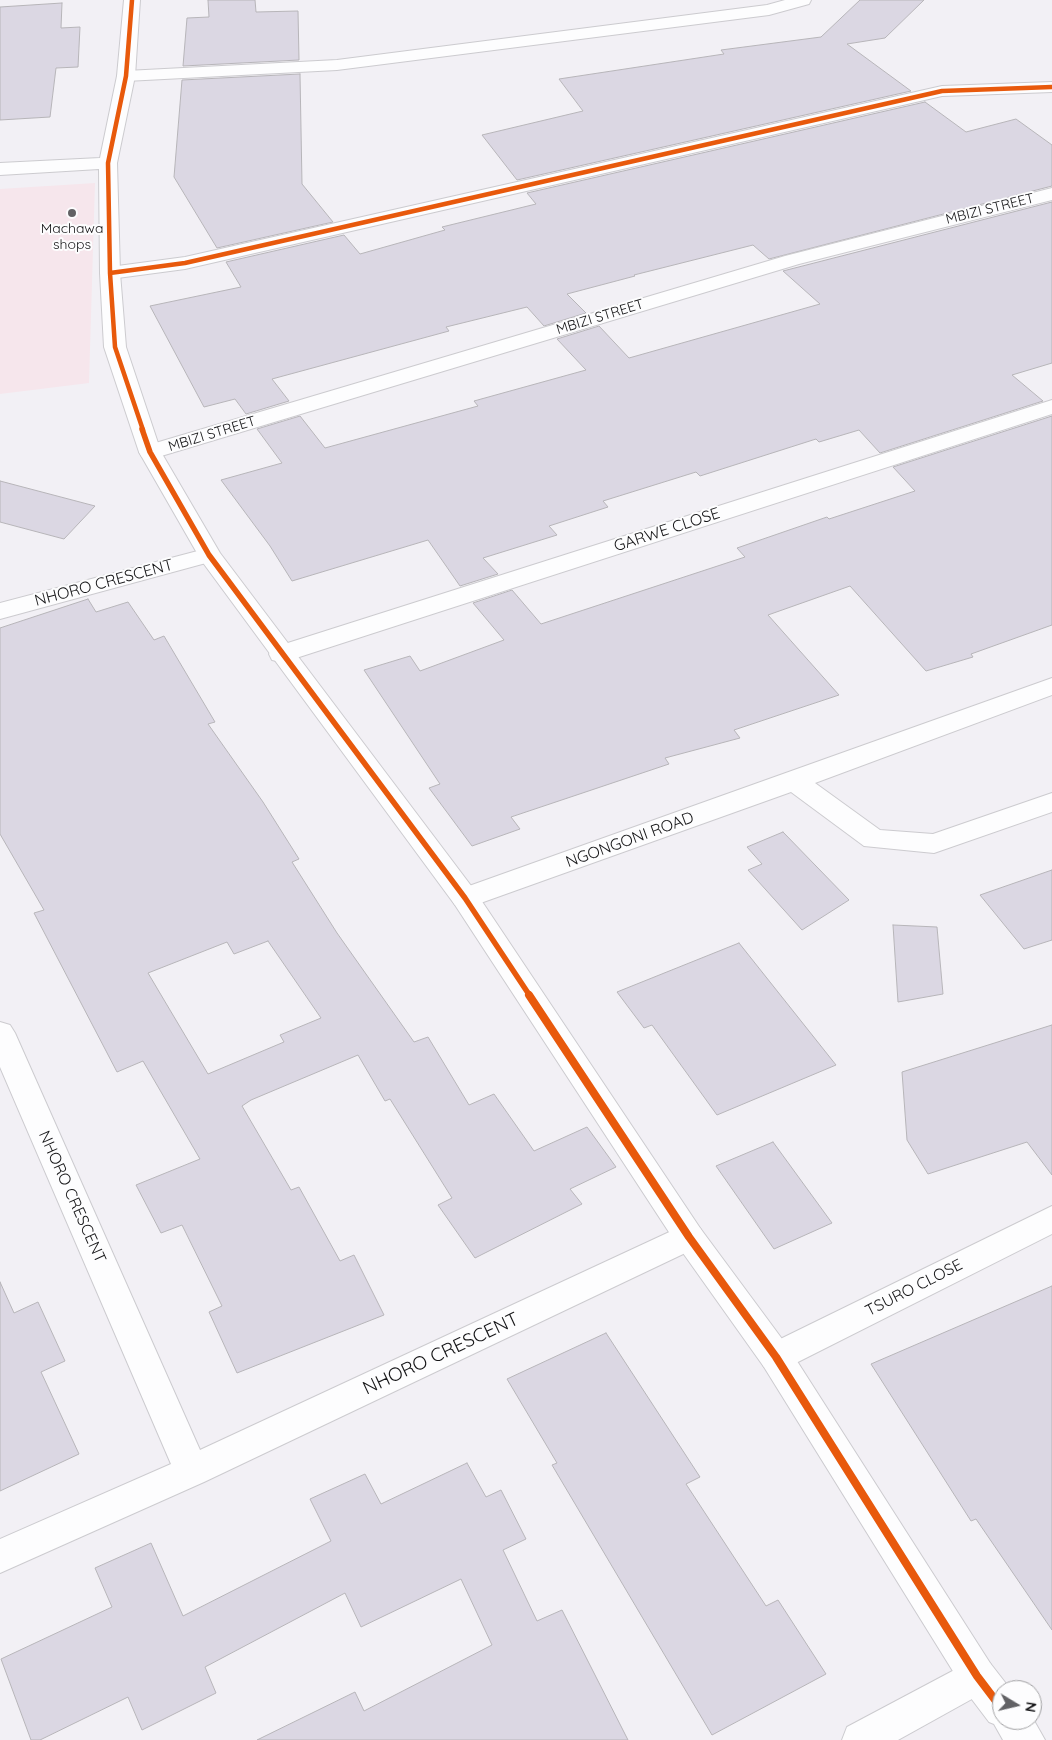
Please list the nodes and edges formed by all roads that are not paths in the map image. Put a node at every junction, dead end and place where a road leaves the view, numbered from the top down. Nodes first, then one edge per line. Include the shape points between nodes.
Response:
1 (132, 0) edge
2 (803, 0) edge
3 (126, 76) junction
4 (1052, 87) edge
5 (108, 163) junction
6 (0, 169) edge
7 (1052, 194) edge
8 (110, 273) junction
9 (1052, 407) edge
10 (150, 452) junction
11 (208, 555) junction
12 (0, 610) edge
13 (281, 654) junction
14 (1052, 686) edge
15 (794, 781) junction
16 (1052, 802) edge
17 (465, 898) junction
18 (0, 1033) edge
19 (1052, 1219) edge
20 (689, 1237) junction
21 (776, 1357) junction
22 (192, 1471) junction
23 (0, 1556) edge
24 (977, 1676) junction
25 (992, 1696) edge
26 (1018, 1730) edge
27 (861, 1740) edge
28 (1026, 1740) edge

1 - 3 street
2 - 3 street via 769,10 337,65
3 - 5 street
4 - 8 street via 942,91 194,261
5 - 6 street
5 - 8 street
7 - 10 street, MBIZI STREET via 792,260
8 - 10 street via 115,347
9 - 13 street, GARWE CLOSE
10 - 11 street
11 - 12 street, NHORO CRESCENT
11 - 13 street
13 - 17 street
14 - 15 street, NGONGONI ROAD
15 - 16 street via 874,839 934,844
15 - 17 street, NGONGONI ROAD
17 - 20 street
18 - 22 street, NHORO CRESCENT
19 - 21 street, TSURO CLOSE
20 - 21 street
20 - 22 street, NHORO CRESCENT
21 - 24 street
22 - 23 street, NHORO CRESCENT
24 - 25 street
24 - 27 street
26 - 28 street

